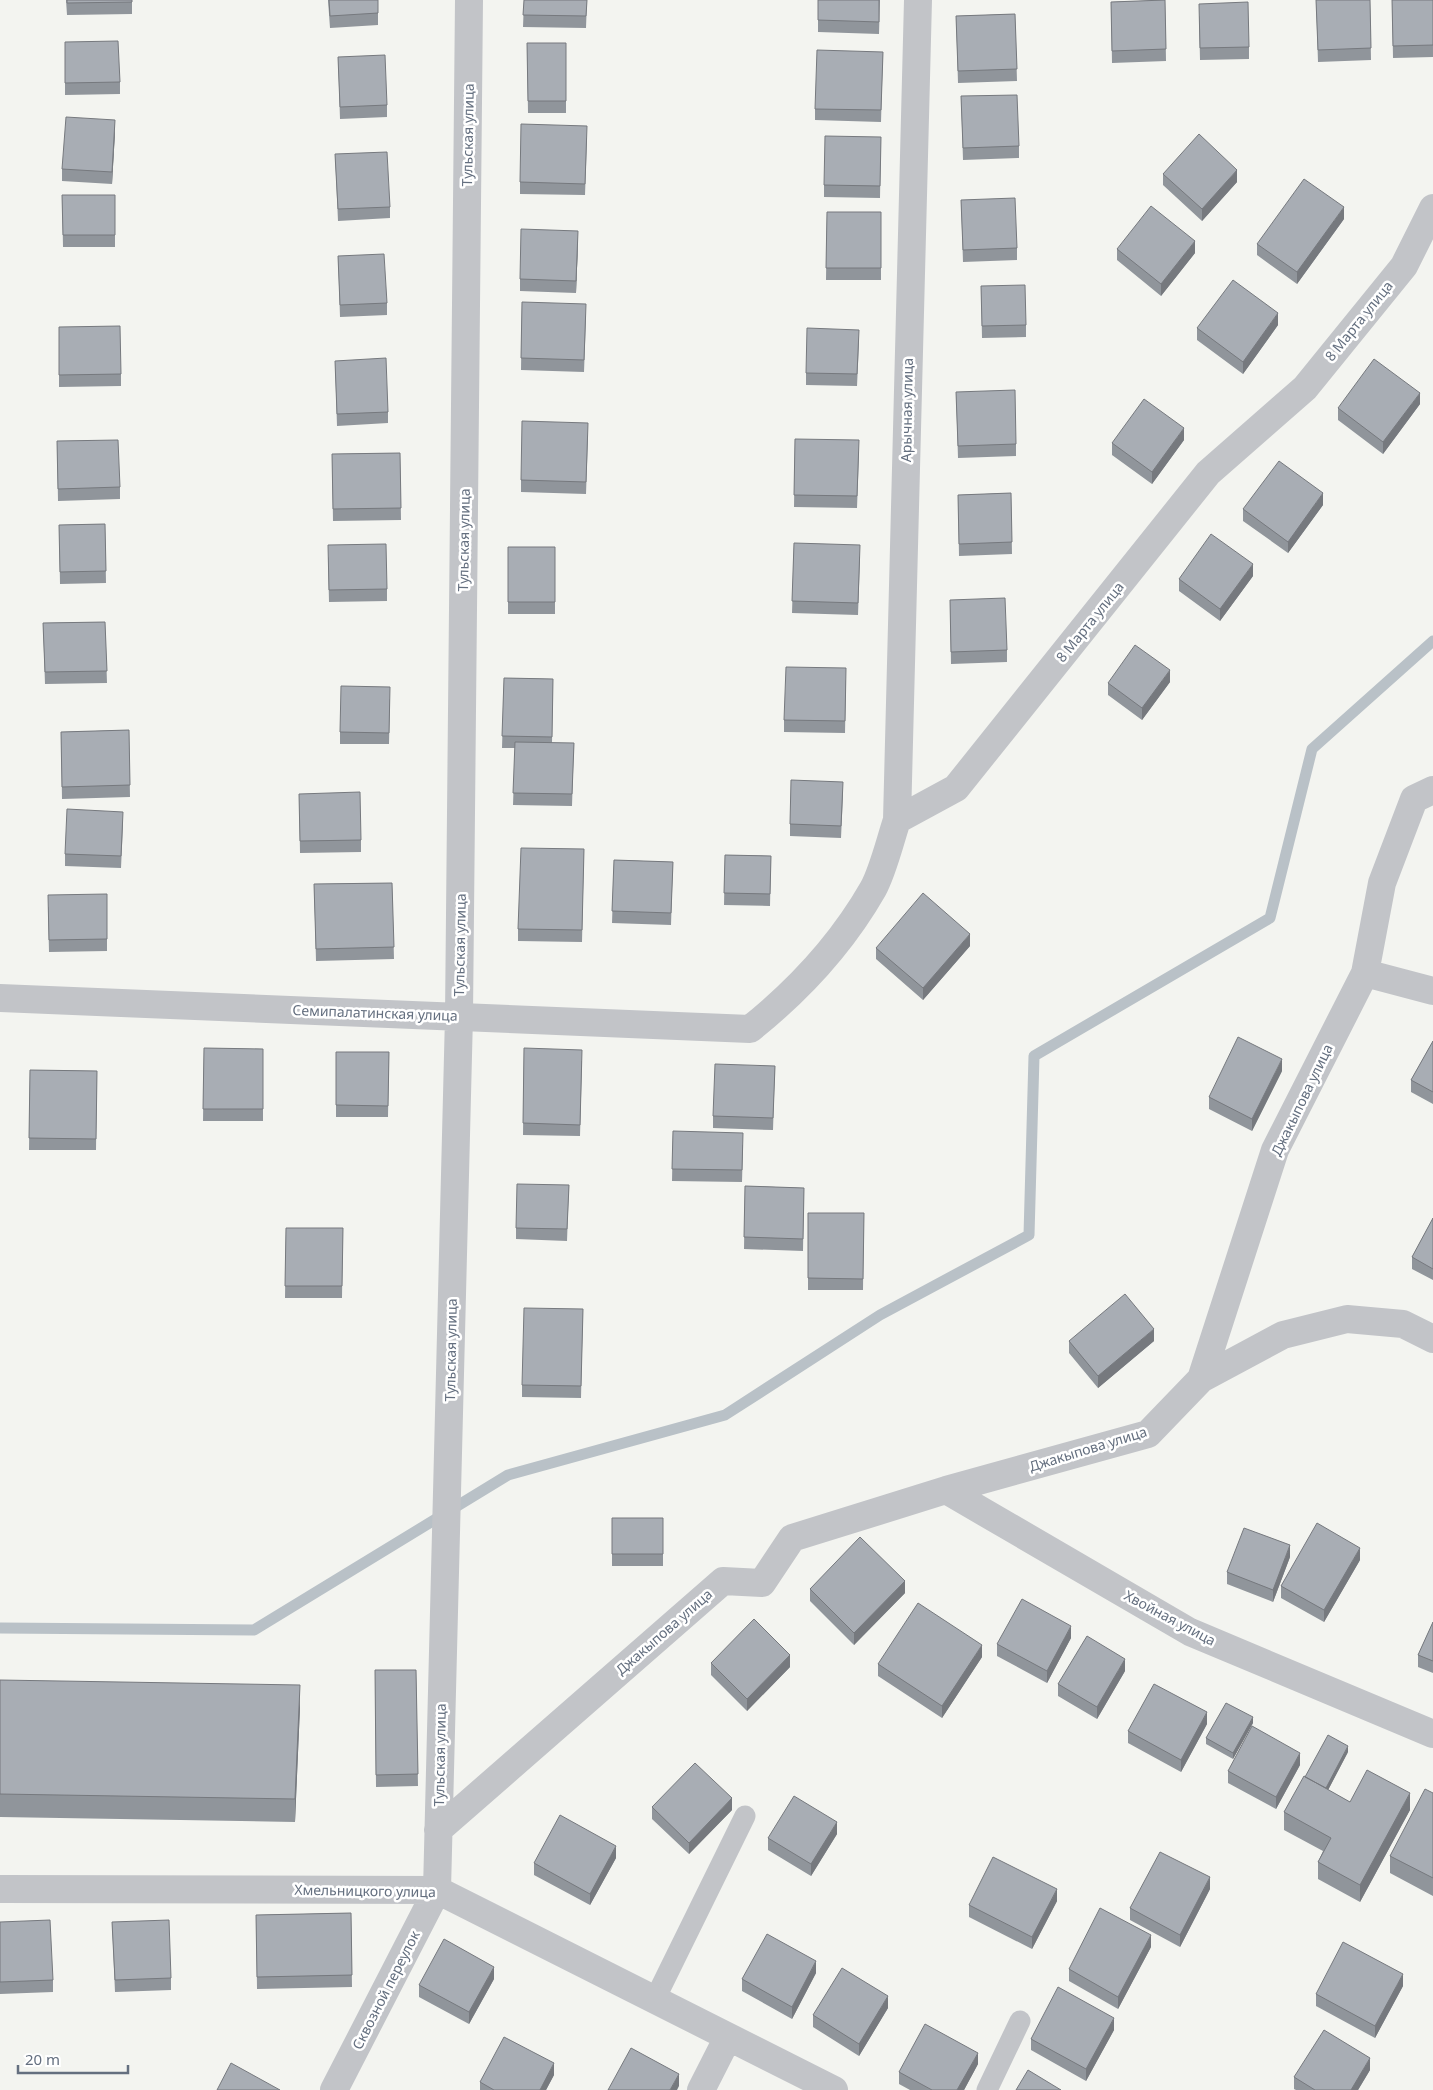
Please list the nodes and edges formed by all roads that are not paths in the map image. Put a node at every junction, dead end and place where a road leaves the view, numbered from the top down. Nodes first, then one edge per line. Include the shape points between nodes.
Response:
1 (469, 0) edge
2 (918, 0) edge
3 (1433, 208) edge
4 (1433, 790) edge
5 (897, 820) junction
6 (1365, 974) junction
7 (1433, 991) edge
8 (0, 998) edge
9 (459, 1016) junction
10 (1433, 1339) edge
11 (1201, 1379) junction
12 (946, 1490) junction
13 (1433, 1734) edge
14 (745, 1816) dead end
15 (438, 1830) junction
16 (0, 1889) edge
17 (437, 1890) junction
18 (655, 1999) junction
19 (1020, 2021) dead end
20 (728, 2037) junction
21 (334, 2090) edge
22 (701, 2090) edge
23 (834, 2090) edge
24 (987, 2090) edge

1 - 9 street, Тульская улица
2 - 5 street, Арычная улица
3 - 5 street, 8 Марта улица via 1404,266 1305,388 1208,473 956,788
4 - 6 street, Джакыпова улица via 1414,799 1385,875
5 - 9 street, Семипалатинская улица via 873,888 827,956 785,1000 750,1028
6 - 7 street
6 - 11 street, Джакыпова улица via 1275,1150
8 - 9 street, Семипалатинская улица
9 - 15 street, Тульская улица
10 - 11 street via 1403,1324 1347,1319 1283,1335
11 - 12 street, Джакыпова улица via 1148,1434
12 - 13 street, Хвойная улица via 1190,1632
12 - 15 street, Джакыпова улица via 792,1538 762,1584 723,1581
14 - 18 lane
15 - 17 street, Тульская улица
16 - 17 street, Хмельницкого улица
17 - 18 street, Хмельницкого улица
17 - 21 street, Сквозной переулок
18 - 20 street, Хмельницкого улица
19 - 24 lane
20 - 22 street
20 - 23 street, Хмельницкого улица

